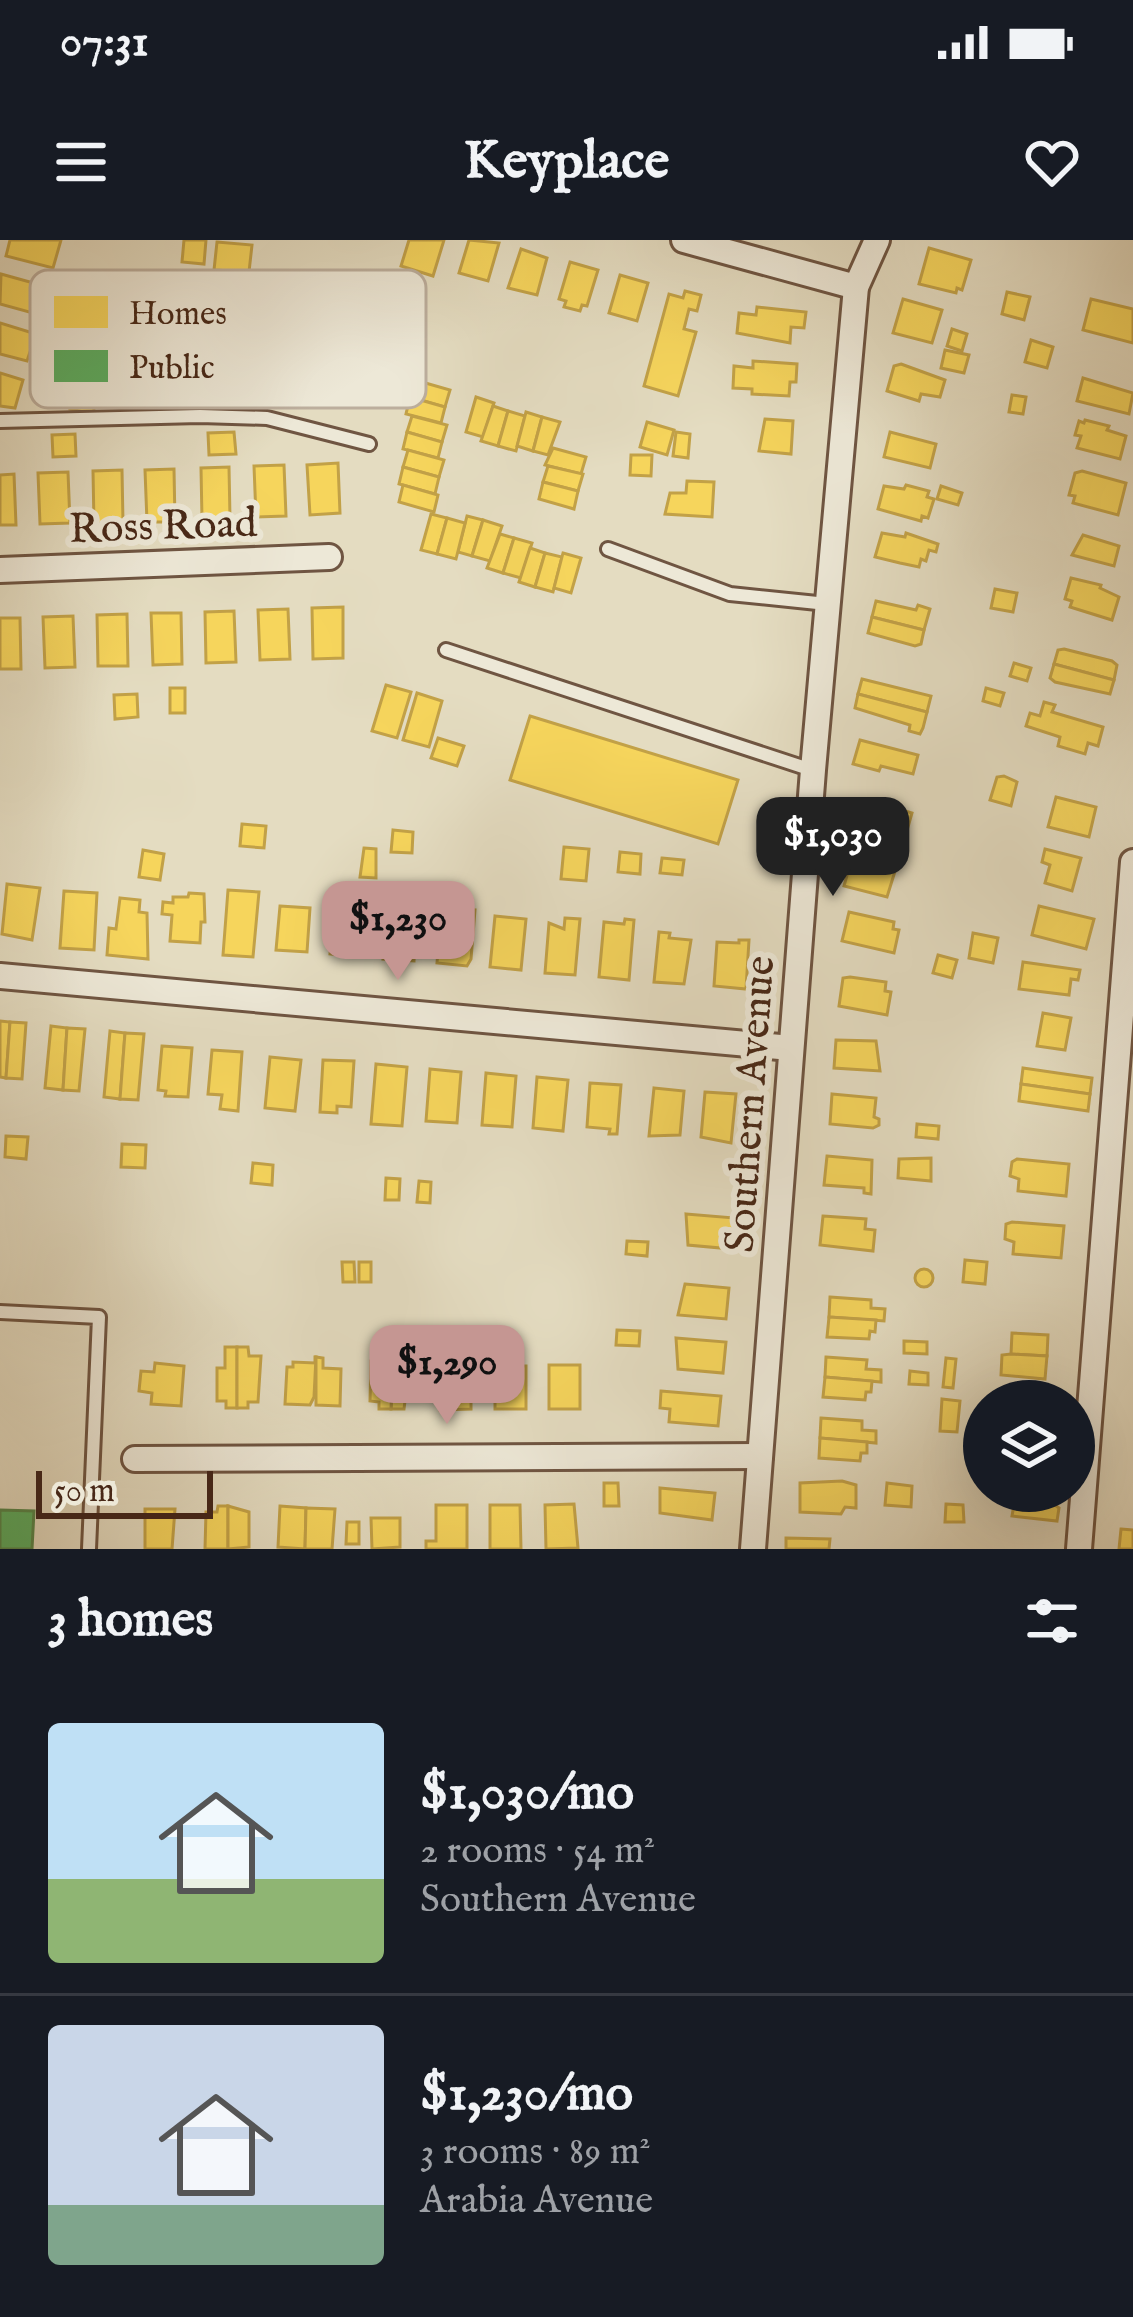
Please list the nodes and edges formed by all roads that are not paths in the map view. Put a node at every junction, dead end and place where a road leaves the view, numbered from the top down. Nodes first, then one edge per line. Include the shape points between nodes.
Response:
1 (684, 240) edge
2 (877, 240) edge
3 (856, 287) junction
4 (0, 422) edge
5 (369, 444) dead end
6 (608, 549) dead end
7 (328, 556) dead end
8 (0, 570) edge
9 (828, 604) junction
10 (446, 650) dead end
11 (813, 770) junction
12 (1133, 862) edge
13 (0, 976) edge
14 (791, 1048) junction
15 (0, 1312) edge
16 (760, 1456) junction
17 (135, 1459) dead end
18 (89, 1549) edge
19 (753, 1549) edge
20 (1079, 1549) edge

1 - 3 street
2 - 3 street, Southern Avenue
3 - 9 street, Southern Avenue
4 - 5 lane via 268,418
6 - 9 lane via 730,594
7 - 8 street, Ross Road
9 - 11 street, Southern Avenue
10 - 11 lane
11 - 14 street, Southern Avenue
12 - 20 street
13 - 14 street
14 - 16 street, Southern Avenue
15 - 18 lane via 99,1317
16 - 17 street
16 - 19 street, Southern Avenue

